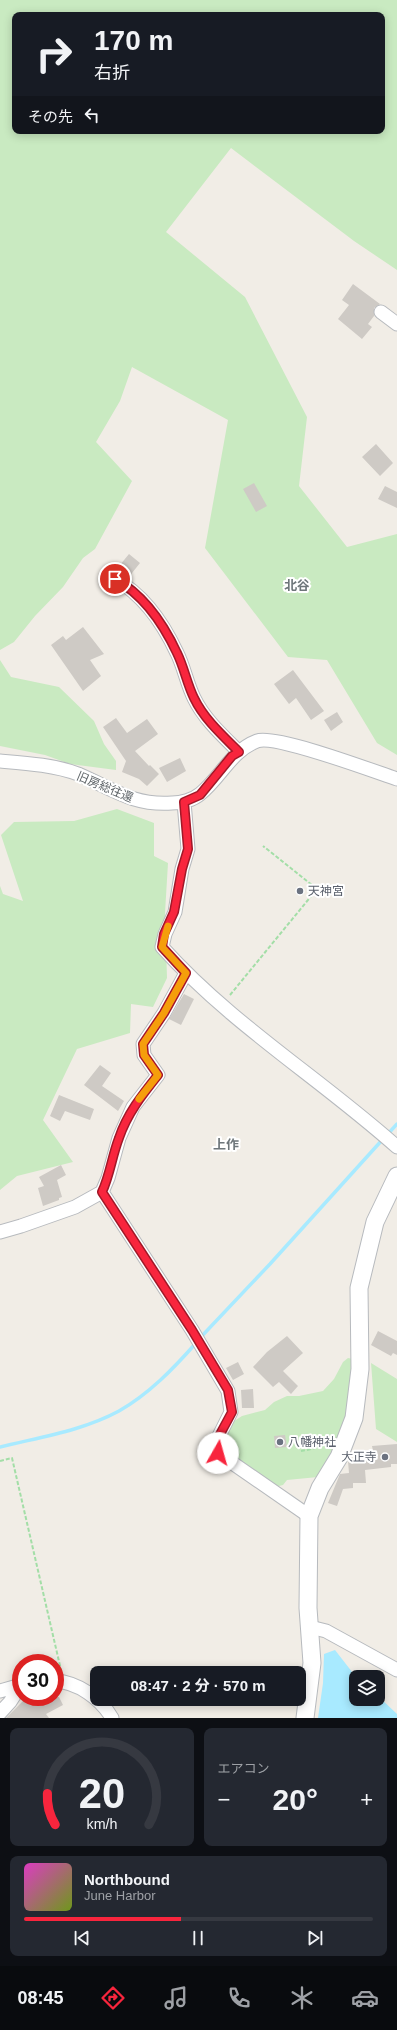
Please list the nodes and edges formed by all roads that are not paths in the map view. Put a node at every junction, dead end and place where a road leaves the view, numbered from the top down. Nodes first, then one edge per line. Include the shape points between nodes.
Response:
1 (381, 312) dead end
2 (397, 324) edge
3 (115, 579) dead end
4 (239, 752) junction
5 (0, 761) edge
6 (397, 779) edge
7 (184, 802) junction
8 (186, 973) junction
9 (395, 1145) edge
10 (397, 1176) edge
11 (102, 1192) junction
12 (0, 1232) edge
13 (309, 1516) junction
14 (310, 1627) junction
15 (397, 1670) edge
16 (64, 1683) edge
17 (12, 1688) edge
18 (0, 1691) edge
19 (12, 1699) edge
20 (0, 1713) edge
21 (112, 1718) edge
22 (305, 1718) edge

1 - 2 street
3 - 4 street via 142,598 158,619 177,652 195,699 214,727
4 - 6 street, 旧房総往還 via 258,740 281,742
4 - 7 street, 旧房総往還 via 232,756 200,795
5 - 7 street, 旧房総往還 via 32,764 76,774 140,802
7 - 8 street via 188,849 174,912 164,934 162,947
8 - 9 street
8 - 11 street via 143,1044 144,1055 158,1075 130,1114 119,1138
10 - 13 street via 375,1222 359,1288 360,1369 354,1418 339,1457 320,1488
11 - 12 street via 74,1207
11 - 13 street via 228,1390 232,1412 218,1438 218,1453
13 - 14 street
14 - 15 street via 326,1631
14 - 22 street via 312,1663
16 - 21 street via 84,1690 106,1708
17 - 18 street
19 - 20 street

